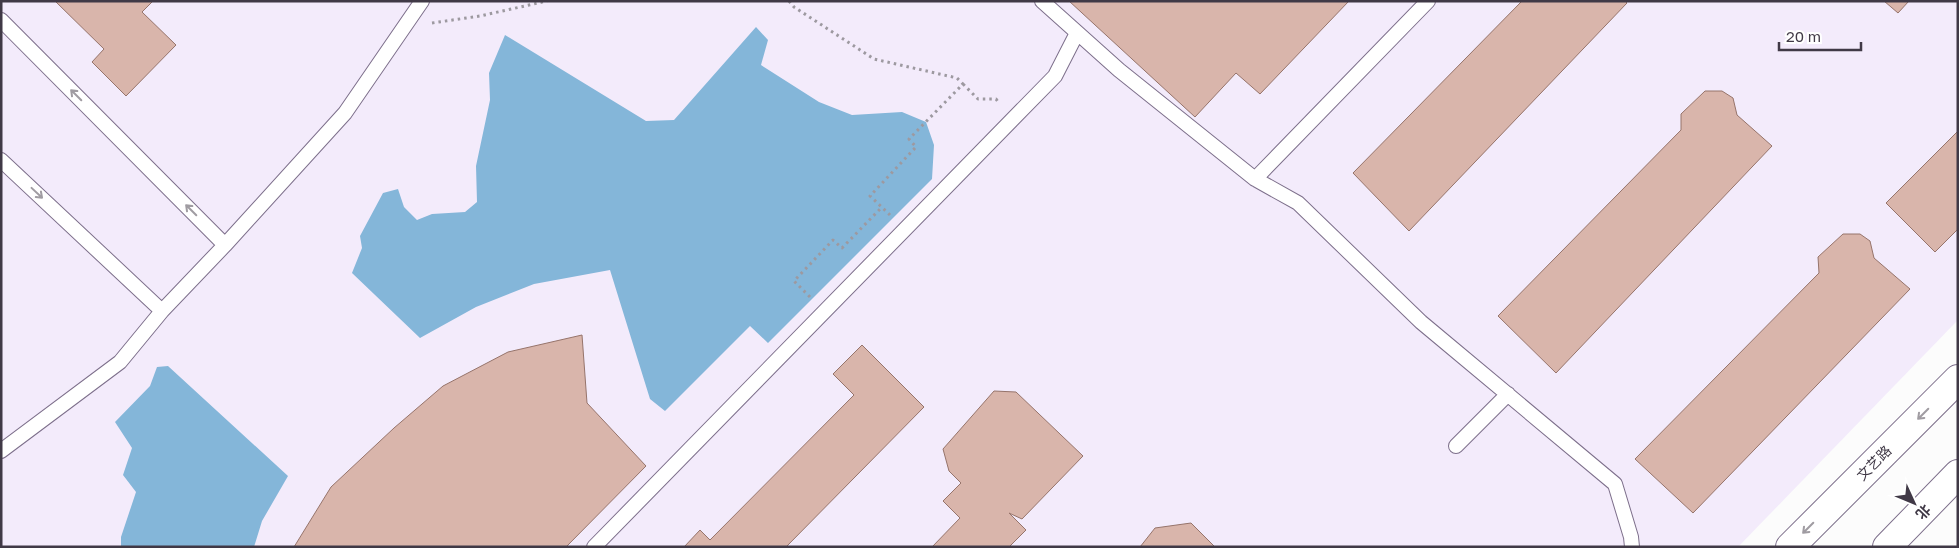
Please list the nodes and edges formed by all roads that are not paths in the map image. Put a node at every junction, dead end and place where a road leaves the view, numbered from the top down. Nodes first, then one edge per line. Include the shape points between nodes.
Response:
1 (422, 1) edge
2 (1042, 1) edge
3 (1428, 1) edge
4 (1, 20) edge
5 (1078, 33) junction
6 (1, 160) edge
7 (1255, 179) junction
8 (226, 245) junction
9 (162, 311) junction
10 (1958, 379) edge
11 (1508, 394) junction
12 (1456, 446) dead end
13 (1, 450) edge
14 (1958, 474) edge
15 (594, 547) edge
16 (1632, 547) edge
17 (1790, 547) edge
18 (1887, 547) edge

1 - 8 lane via 345,113
2 - 5 lane
3 - 7 lane
8 -> 4 lane
5 - 7 lane via 1118,70
5 - 15 lane via 1055,76
6 -> 9 lane
7 - 11 lane via 1298,203 1421,322
8 - 9 lane
9 - 13 lane via 120,362
10 -> 17 main road, 文艺路
11 - 12 lane
11 - 16 lane via 1615,484
14 - 18 main road

